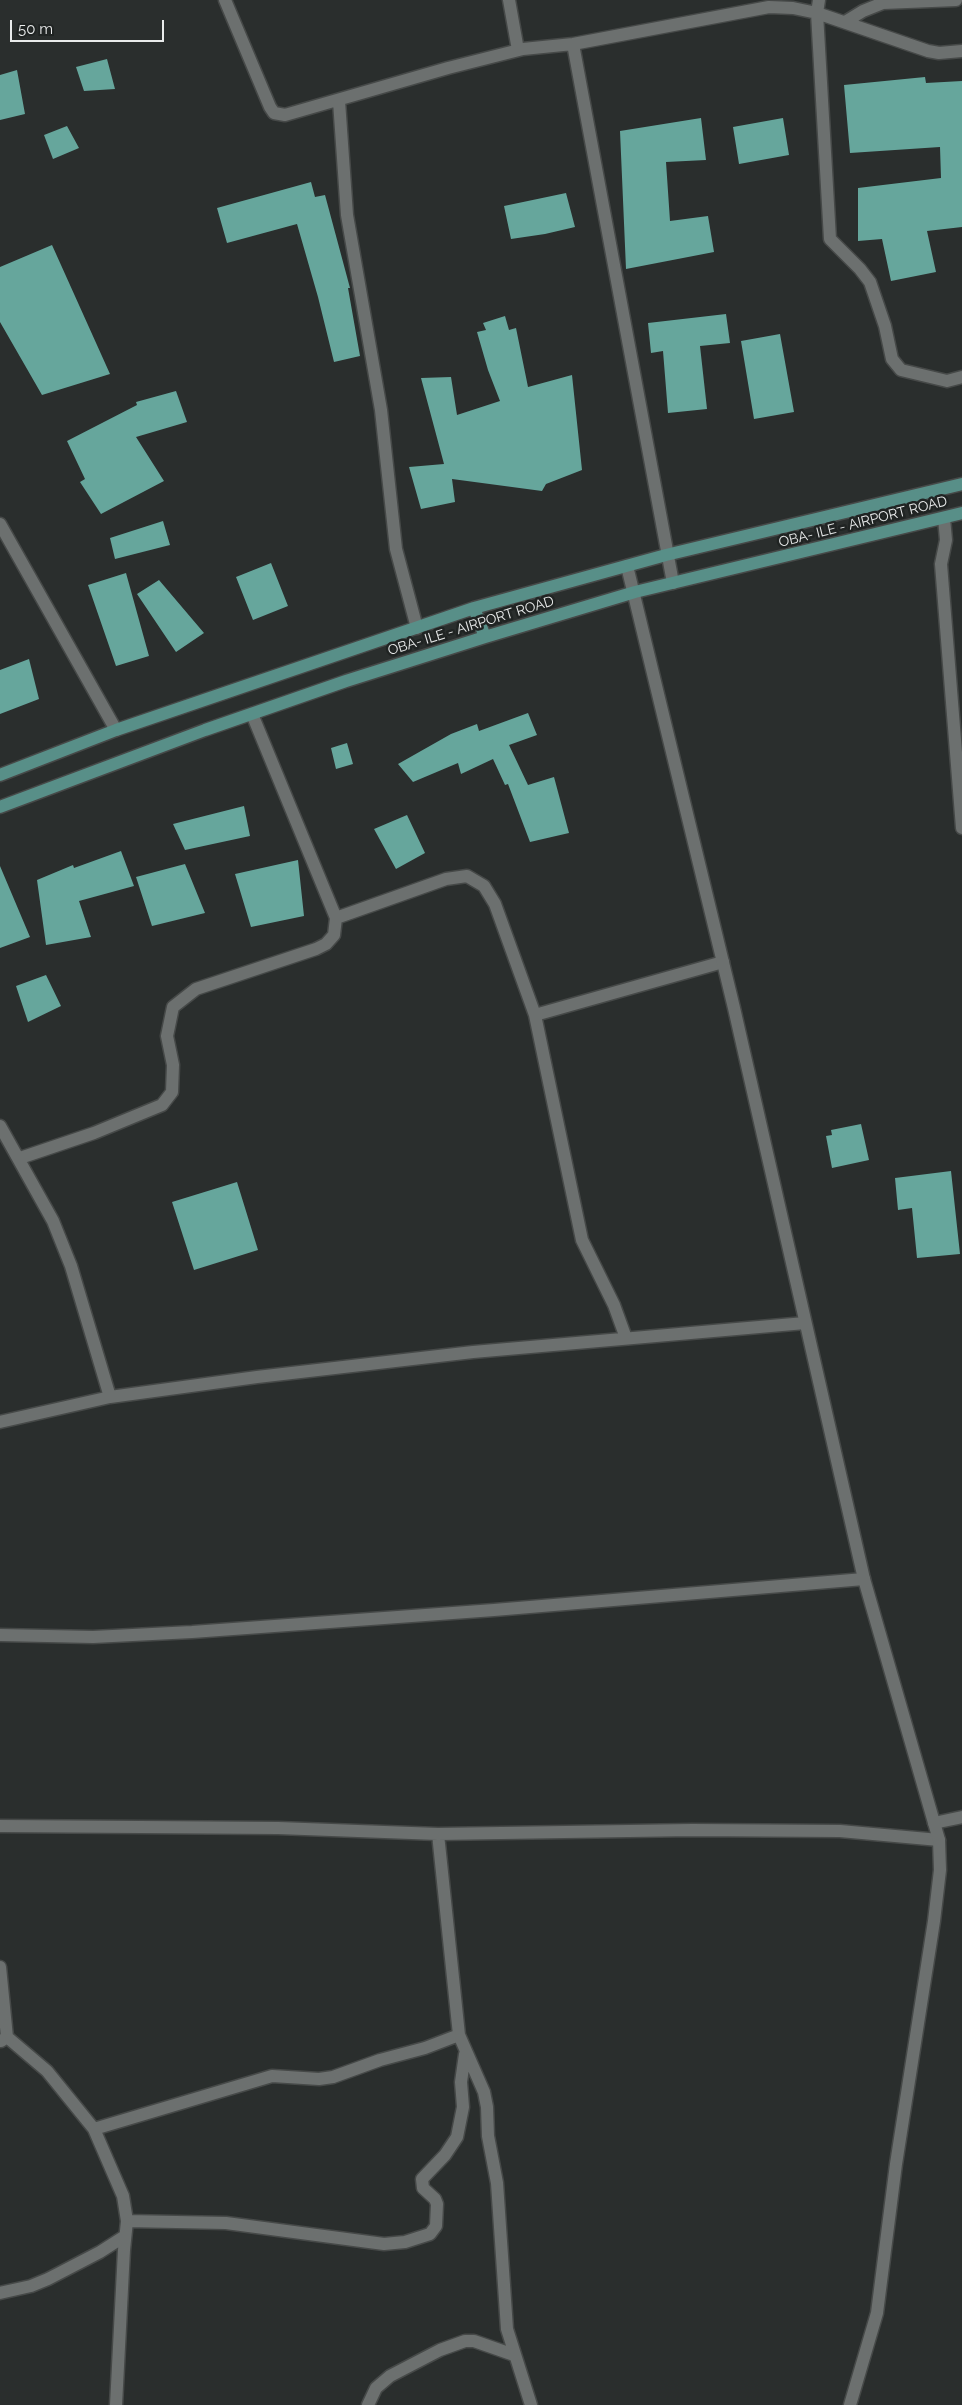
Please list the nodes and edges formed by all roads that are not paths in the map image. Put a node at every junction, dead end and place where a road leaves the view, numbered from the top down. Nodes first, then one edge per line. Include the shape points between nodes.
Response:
1 (225, 0) edge
2 (509, 0) edge
3 (819, 0) edge
4 (956, 0) edge
5 (817, 13) junction
6 (845, 22) junction
7 (572, 44) junction
8 (518, 50) junction
9 (962, 51) edge
10 (339, 101) junction
11 (962, 377) edge
12 (962, 484) edge
13 (962, 513) edge
14 (944, 518) junction
15 (0, 524) edge
16 (666, 556) junction
17 (627, 566) junction
18 (673, 583) junction
19 (635, 592) junction
20 (474, 608) junction
21 (417, 628) junction
22 (486, 637) junction
23 (252, 714) junction
24 (116, 730) junction
25 (0, 775) edge
26 (0, 808) edge
27 (962, 828) edge
28 (336, 918) junction
29 (723, 962) junction
30 (535, 1015) junction
31 (0, 1126) edge
32 (20, 1158) junction
33 (805, 1323) junction
34 (626, 1338) junction
35 (110, 1397) junction
36 (0, 1422) edge
37 (864, 1579) junction
38 (0, 1635) edge
39 (962, 1817) edge
40 (934, 1823) junction
41 (0, 1826) edge
42 (438, 1834) junction
43 (939, 1840) junction
44 (0, 1967) edge
45 (459, 2035) junction
46 (4, 2039) edge
47 (465, 2054) junction
48 (94, 2129) junction
49 (127, 2221) junction
50 (125, 2236) junction
51 (0, 2292) edge
52 (514, 2355) junction
53 (116, 2405) edge
54 (368, 2405) edge
55 (531, 2405) edge
56 (850, 2405) edge

1 - 10 street via 274,113 300,113
2 - 8 street
3 - 5 street
4 - 6 street via 883,4 862,11
5 - 6 street
5 - 7 street via 769,7
5 - 11 street via 830,239 870,282 892,358 902,370 947,381
6 - 9 street via 928,51
7 - 8 street
7 - 16 street
8 - 10 street
10 - 21 street via 347,215 381,410 396,548
12 - 16 main road, OBA- ILE - AIRPORT ROAD
13 - 14 main road, OBA- ILE - AIRPORT ROAD
14 - 18 main road, OBA- ILE - AIRPORT ROAD
14 - 27 street via 946,540 941,564
15 - 24 street
16 - 17 main road, OBA- ILE - AIRPORT ROAD
16 - 18 street
17 - 19 street
17 - 20 main road, OBA- ILE - AIRPORT ROAD
18 - 19 main road, OBA- ILE - AIRPORT ROAD
19 - 22 main road, OBA- ILE - AIRPORT ROAD
19 - 29 street
20 - 21 main road, OBA- ILE - AIRPORT ROAD
20 - 22 main road
21 - 24 main road, OBA- ILE - AIRPORT ROAD
22 - 23 main road, OBA- ILE - AIRPORT ROAD
23 - 26 main road, OBA- ILE - AIRPORT ROAD
23 - 28 street
24 - 25 main road, OBA- ILE - AIRPORT ROAD
28 - 30 street via 446,879 467,876 484,886 495,904
28 - 32 street via 334,935 326,944 196,990 173,1007 167,1036 173,1065 172,1092 162,1105
29 - 30 street
29 - 33 street
30 - 34 street via 582,1240 614,1305
31 - 32 street
32 - 35 street via 54,1221
33 - 34 street
33 - 37 street
34 - 35 street via 473,1352
35 - 36 street
37 - 38 street via 192,1632 93,1637
37 - 40 street
39 - 40 street
40 - 43 street
41 - 42 street via 278,1828
42 - 43 street via 840,1831
42 - 45 street
43 - 56 street via 940,1870 934,1921 896,2164 878,2313
44 - 46 street
45 - 47 street
45 - 48 street via 333,2077 319,2080 272,2076
46 - 48 street via 47,2072
47 - 49 street via 461,2082 463,2107 457,2137 422,2179 423,2188 436,2198 437,2204 436,2226 430,2234 405,2242 384,2244 226,2223
47 - 52 street via 484,2092 487,2107 488,2136 497,2183 507,2328
48 - 49 street via 123,2196
49 - 50 street
50 - 51 street via 48,2279 23,2289
50 - 53 street
52 - 54 street via 465,2341 390,2376 376,2388
52 - 55 street

